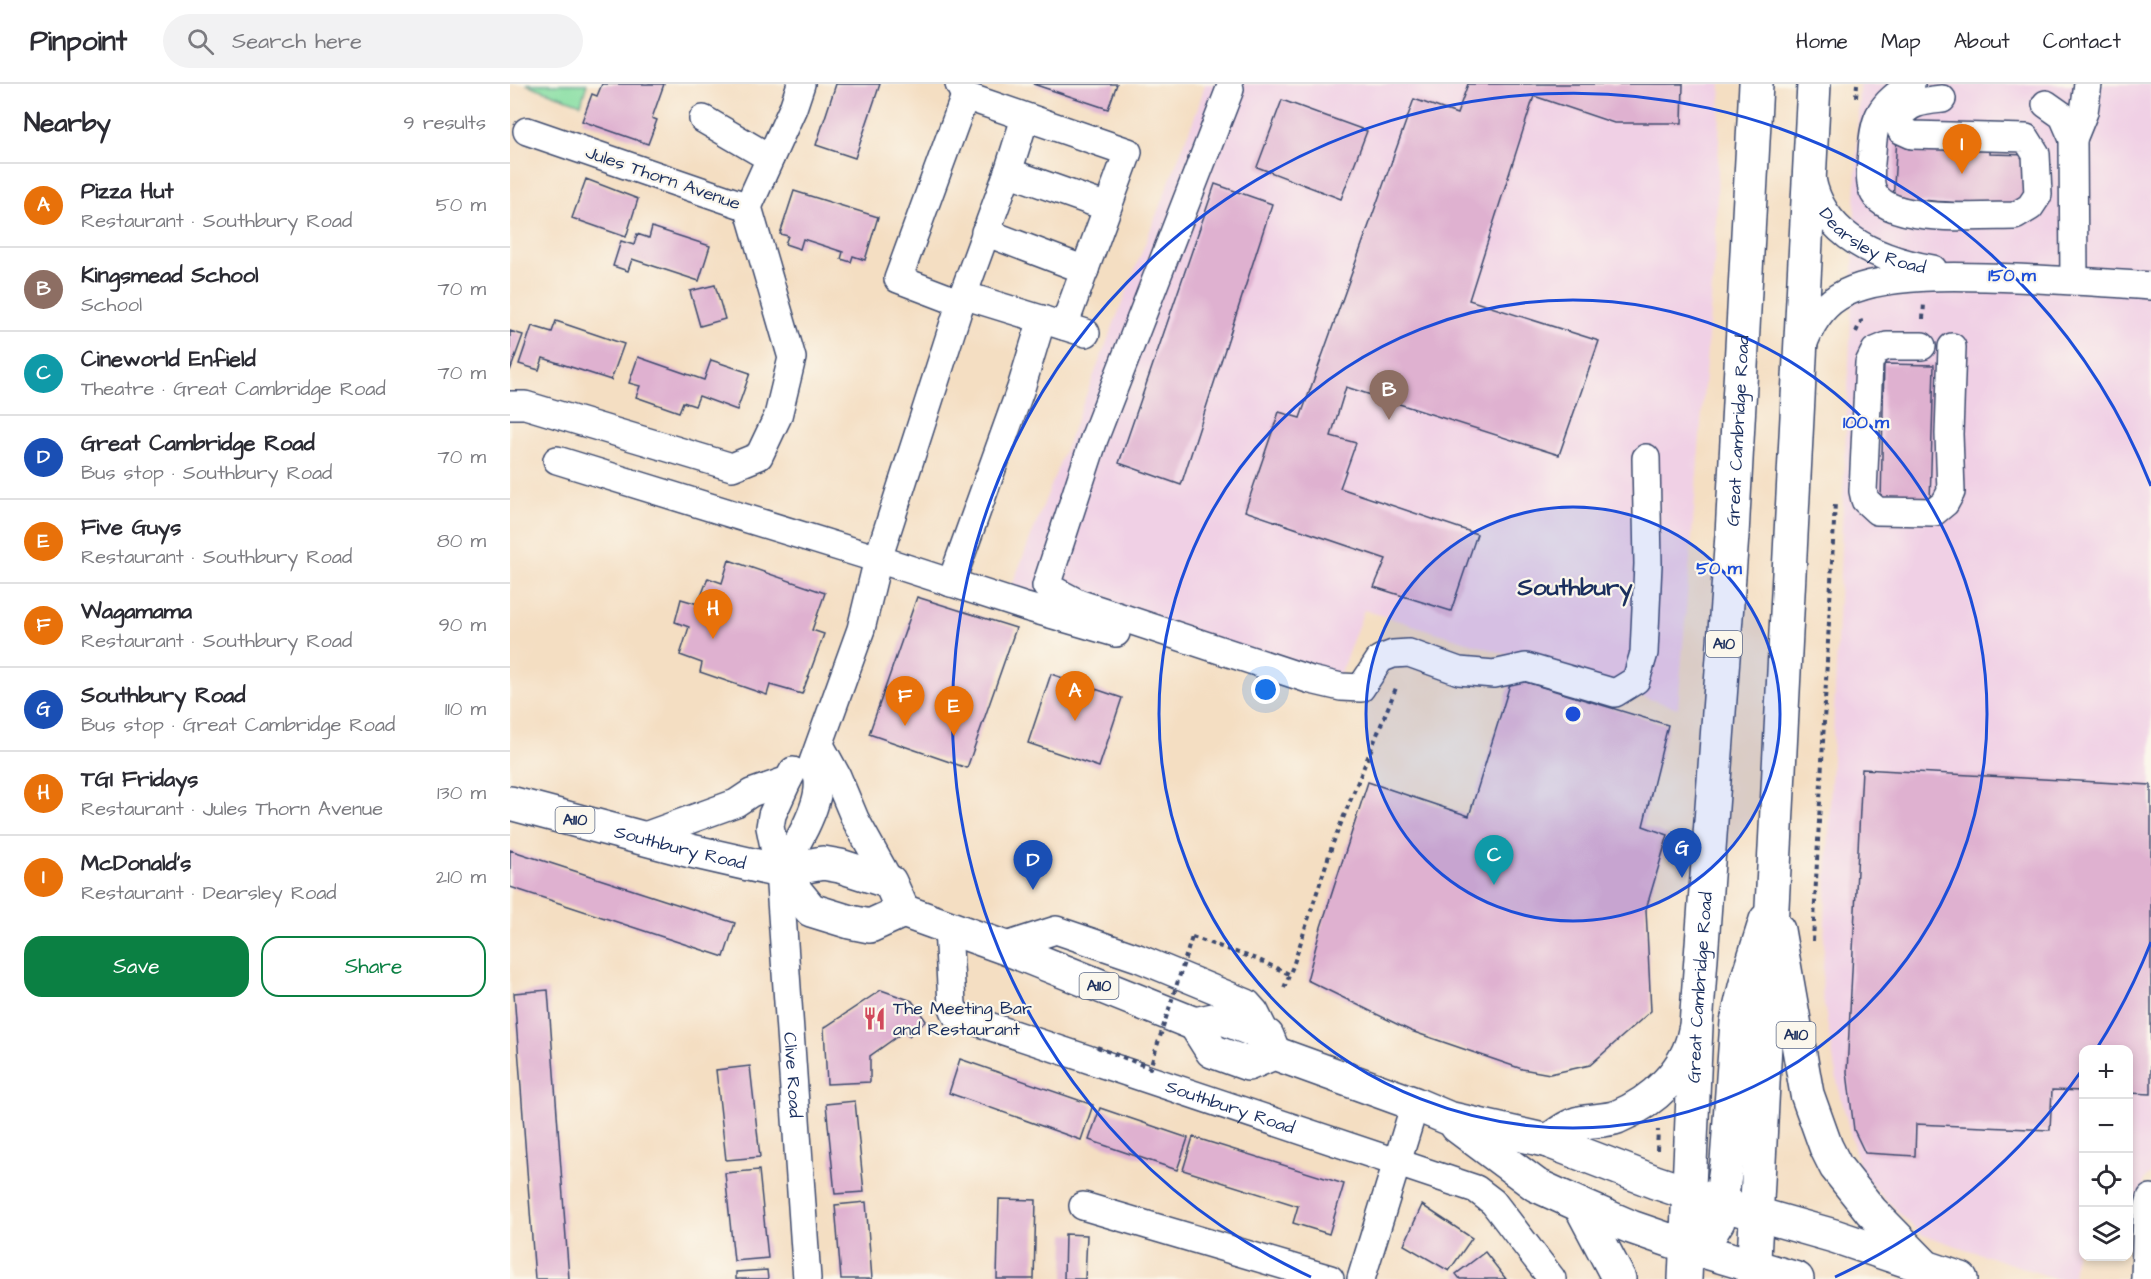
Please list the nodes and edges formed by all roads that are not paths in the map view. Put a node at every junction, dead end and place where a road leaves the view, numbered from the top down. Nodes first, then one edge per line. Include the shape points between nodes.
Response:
1 (801, 84) edge
2 (1756, 84) edge
3 (1814, 84) edge
4 (1911, 84) edge
5 (2088, 84) edge
6 (1230, 89) dead end
7 (962, 90) edge
8 (1942, 99) dead end
9 (2046, 104) dead end
10 (1025, 118) junction
11 (703, 119) dead end
12 (527, 131) dead end
13 (2073, 139) junction
14 (770, 158) junction
15 (1809, 168) junction
16 (1008, 172) junction
17 (748, 207) junction
18 (1107, 207) junction
19 (985, 232) junction
20 (1085, 270) junction
21 (1970, 276) junction
22 (2074, 281) junction
23 (2151, 286) edge
24 (962, 299) junction
25 (1064, 326) junction
26 (1922, 346) dead end
27 (1952, 347) dead end
28 (1800, 355) junction
29 (510, 405) edge
30 (1646, 458) dead end
31 (557, 460) dead end
32 (878, 559) junction
33 (951, 583) junction
34 (1160, 646) dead end
35 (817, 754) junction
36 (788, 780) junction
37 (510, 803) edge
38 (639, 838) junction
39 (780, 871) junction
40 (896, 897) junction
41 (1773, 898) junction
42 (948, 927) junction
43 (1004, 947) junction
44 (1696, 1026) junction
45 (1270, 1044) junction
46 (1415, 1104) junction
47 (1448, 1118) junction
48 (1548, 1141) junction
49 (1398, 1161) junction
50 (1689, 1193) junction
51 (2151, 1197) edge
52 (1721, 1204) junction
53 (1083, 1206) dead end
54 (1580, 1206) junction
55 (1756, 1213) junction
56 (1686, 1246) junction
57 (1924, 1266) junction
58 (1719, 1268) edge
59 (1753, 1273) edge
60 (807, 1279) edge
61 (1330, 1279) edge
62 (1361, 1279) edge
63 (1552, 1279) edge
64 (1619, 1279) edge
65 (1685, 1279) edge
66 (1797, 1279) edge
67 (1961, 1279) edge
68 (2145, 1279) edge

1 - 14 street
2 - 44 main road, Great Cambridge Road / A10 via 1732,535
3 - 15 main road
4 - 8 street via 1884,105 1873,128 1873,193 1887,207 1913,214 2015,216 2030,207 2038,195 2036,154 2026,138 1954,138 1911,135 1901,130 1898,119 1905,108
5 - 13 street via 2084,112
6 - 30 street via 1094,439 1046,586 1078,603 1341,687 1361,688 1380,659 1409,653 1459,671 1494,674 1526,667 1615,693 1636,680 1644,653 1648,564
7 - 10 street
7 - 24 street via 898,279
9 - 13 street via 2063,116
10 - 16 street
10 - 18 street via 1128,152
11 - 14 street
12 - 17 street, Jules Thorn Avenue
13 - 22 street
14 - 17 street
15 - 21 street, Dearsley Road via 1823,210 1857,243 1910,265
15 - 28 main road
16 - 18 street
16 - 19 street
17 - 29 street, Jules Thorn Avenue via 792,358 778,416 759,456 732,467 525,405
18 - 20 street
19 - 20 street
19 - 24 street
20 - 25 street
21 - 22 street, Dearsley Road
21 - 28 street, Dearsley Road via 1910,279 1852,290 1821,313
22 - 23 street, Dearsley Road
24 - 25 street
24 - 32 street
25 - 33 street via 1022,388
26 - 27 street via 1887,346 1875,351 1869,363 1863,491 1865,500 1876,511 1934,512 1945,504 1951,492
28 - 41 main road
31 - 32 street
32 - 33 street
32 - 35 street via 861,629
33 - 34 street
35 - 36 street via 792,772
35 - 39 street via 819,782 803,836
35 - 40 street via 837,776
36 - 38 street
36 - 39 street, Clive Road via 770,827
37 - 38 main road, Southbury Road / A110
38 - 39 main road, Southbury Road / A110
39 - 40 main road, Southbury Road / A110 via 823,863 840,866
39 - 40 main road via 811,910 850,922 870,926
39 - 60 street, Clive Road
40 - 42 main road, Southbury Road / A110
41 - 52 main road via 1737,1022
41 - 55 main road
41 - 57 main road, A110 via 1807,1094 1826,1147 1836,1167 1871,1211
42 - 43 main road, Southbury Road / A110
42 - 49 street, Southbury Road via 952,1005 956,1015
43 - 45 main road, Southbury Road / A110 via 1195,1024 1223,1018
43 - 45 street via 1056,930 1138,958 1247,1003 1256,1012
44 - 48 main road via 1682,1064 1651,1098 1615,1118 1577,1124
44 - 50 main road, Great Cambridge Road / A10
45 - 46 main road, Southbury Road / A110
46 - 47 main road, Southbury Road / A110
46 - 49 street
47 - 48 main road, Southbury Road / A110
47 - 54 main road, Southbury Road / A110 via 1536,1185
48 - 50 main road, Southbury Road / A110
49 - 62 street
49 - 63 street, Southbury Road via 1476,1189 1493,1202
50 - 52 main road, Southbury Road / A110
50 - 56 main road, Great Cambridge Road / A10
51 - 68 street
52 - 55 main road, Southbury Road / A110
52 - 56 main road via 1718,1221 1710,1234
53 - 61 street
54 - 56 main road, Southbury Road / A110
54 - 64 main road
55 - 57 main road, Southbury Road / A110
55 - 58 main road via 1730,1228 1723,1240
55 - 59 main road
56 - 58 main road, Southbury Road / A110
56 - 65 main road, Great Cambridge Road / A10
57 - 67 main road, Southbury Road / A110
58 - 59 main road, Southbury Road / A110
59 - 66 main road, Southbury Road / A110

